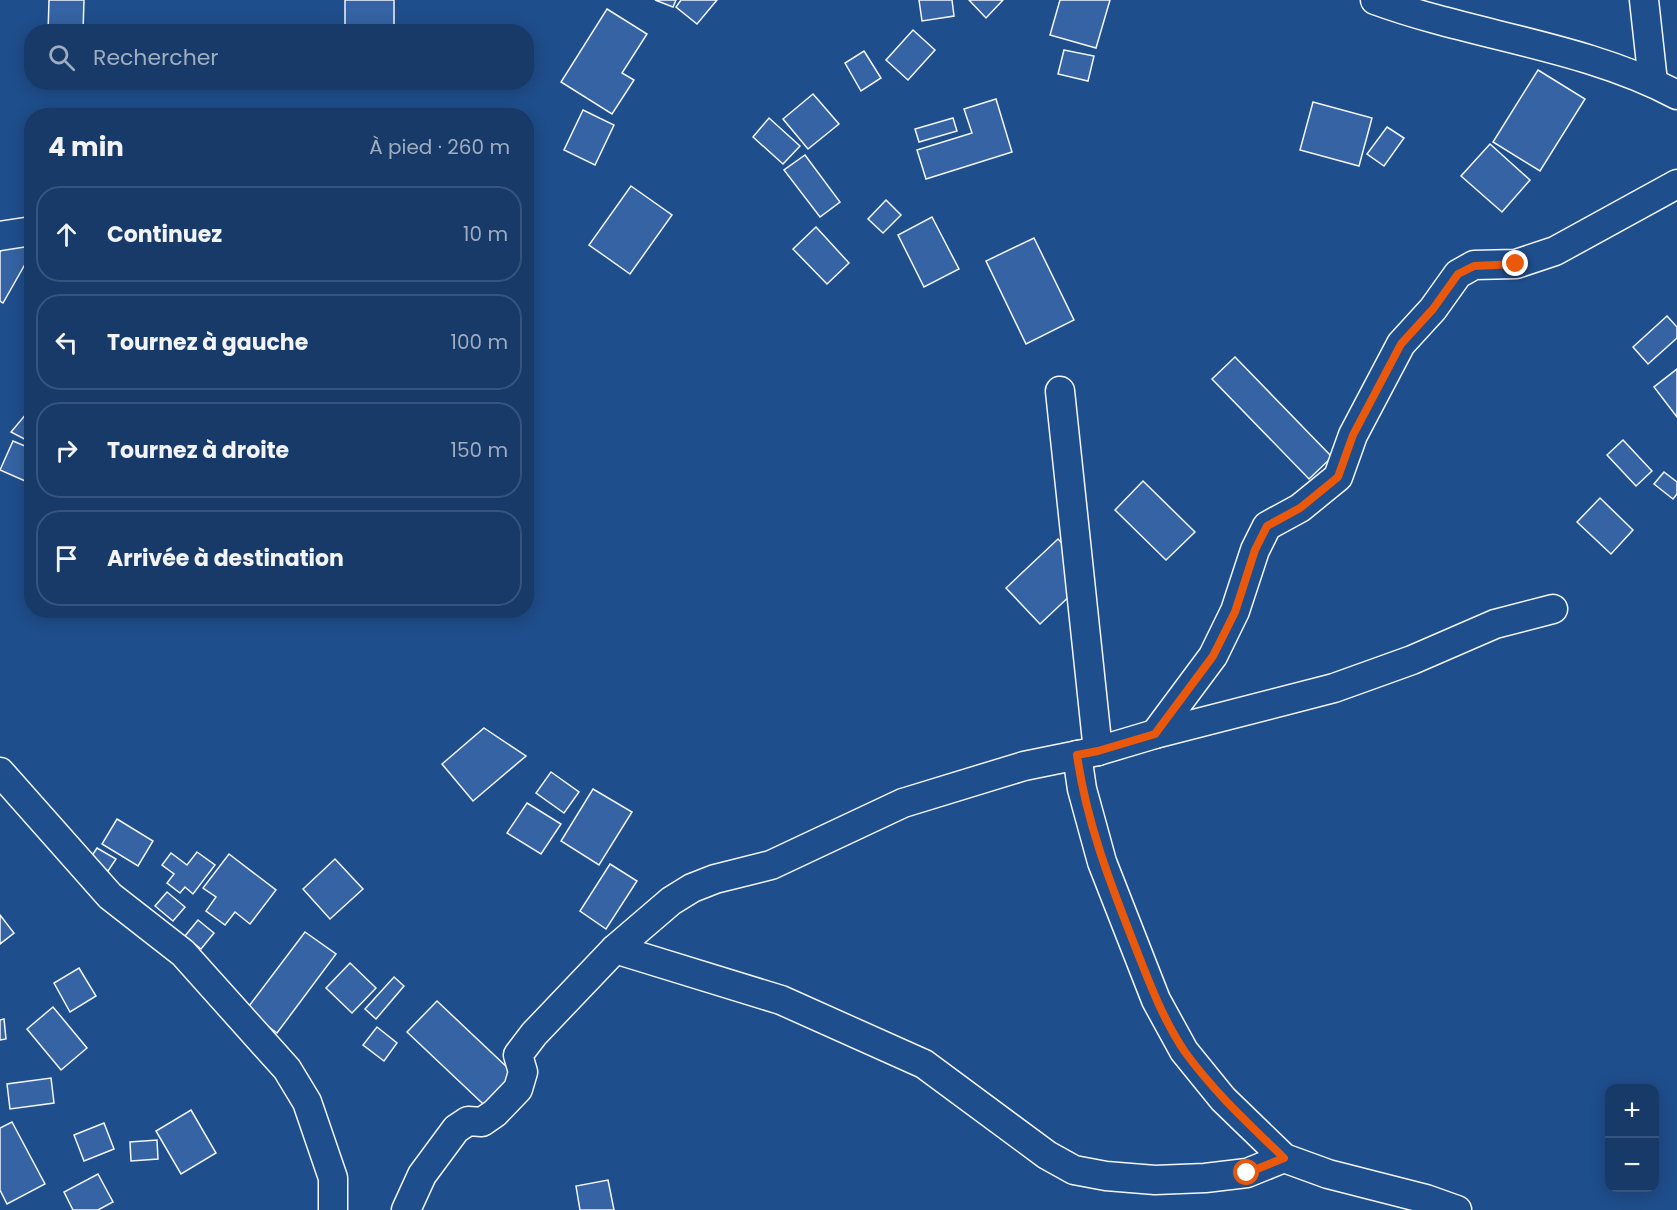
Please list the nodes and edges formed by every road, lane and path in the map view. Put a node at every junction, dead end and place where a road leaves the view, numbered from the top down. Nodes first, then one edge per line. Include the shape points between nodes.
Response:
1 (1375, 0) edge
2 (1644, 0) edge
3 (1665, 88) edge
4 (1677, 184) edge
5 (24, 232) edge
6 (0, 236) edge
7 (1060, 391) dead end
8 (1553, 609) dead end
9 (1155, 734) junction
10 (1088, 753) junction
11 (0, 772) edge
12 (615, 949) junction
13 (1284, 1158) junction
14 (333, 1210) edge
15 (406, 1210) edge
16 (1457, 1210) edge

1 - 3 street via 1414,14 1601,63
2 - 3 street
4 - 9 street via 1555,251 1516,264 1474,266 1458,274 1401,344 1353,435 1338,477 1300,508 1267,526 1235,612 1213,656
5 - 6 street
7 - 10 street
8 - 9 street via 1484,628 1334,688
9 - 10 street
10 - 12 street via 1024,766 903,803 771,865 692,888
10 - 13 street via 1082,789 1102,862 1156,1000 1184,1051 1222,1099
11 - 14 street via 110,896 183,953 287,1069 307,1102 333,1178
12 - 13 street via 781,1000 924,1064 1047,1155 1074,1170 1155,1180 1206,1179 1247,1173
12 - 15 street via 518,1055 523,1072 518,1089 482,1122 468,1121 456,1129 422,1175
13 - 16 street

